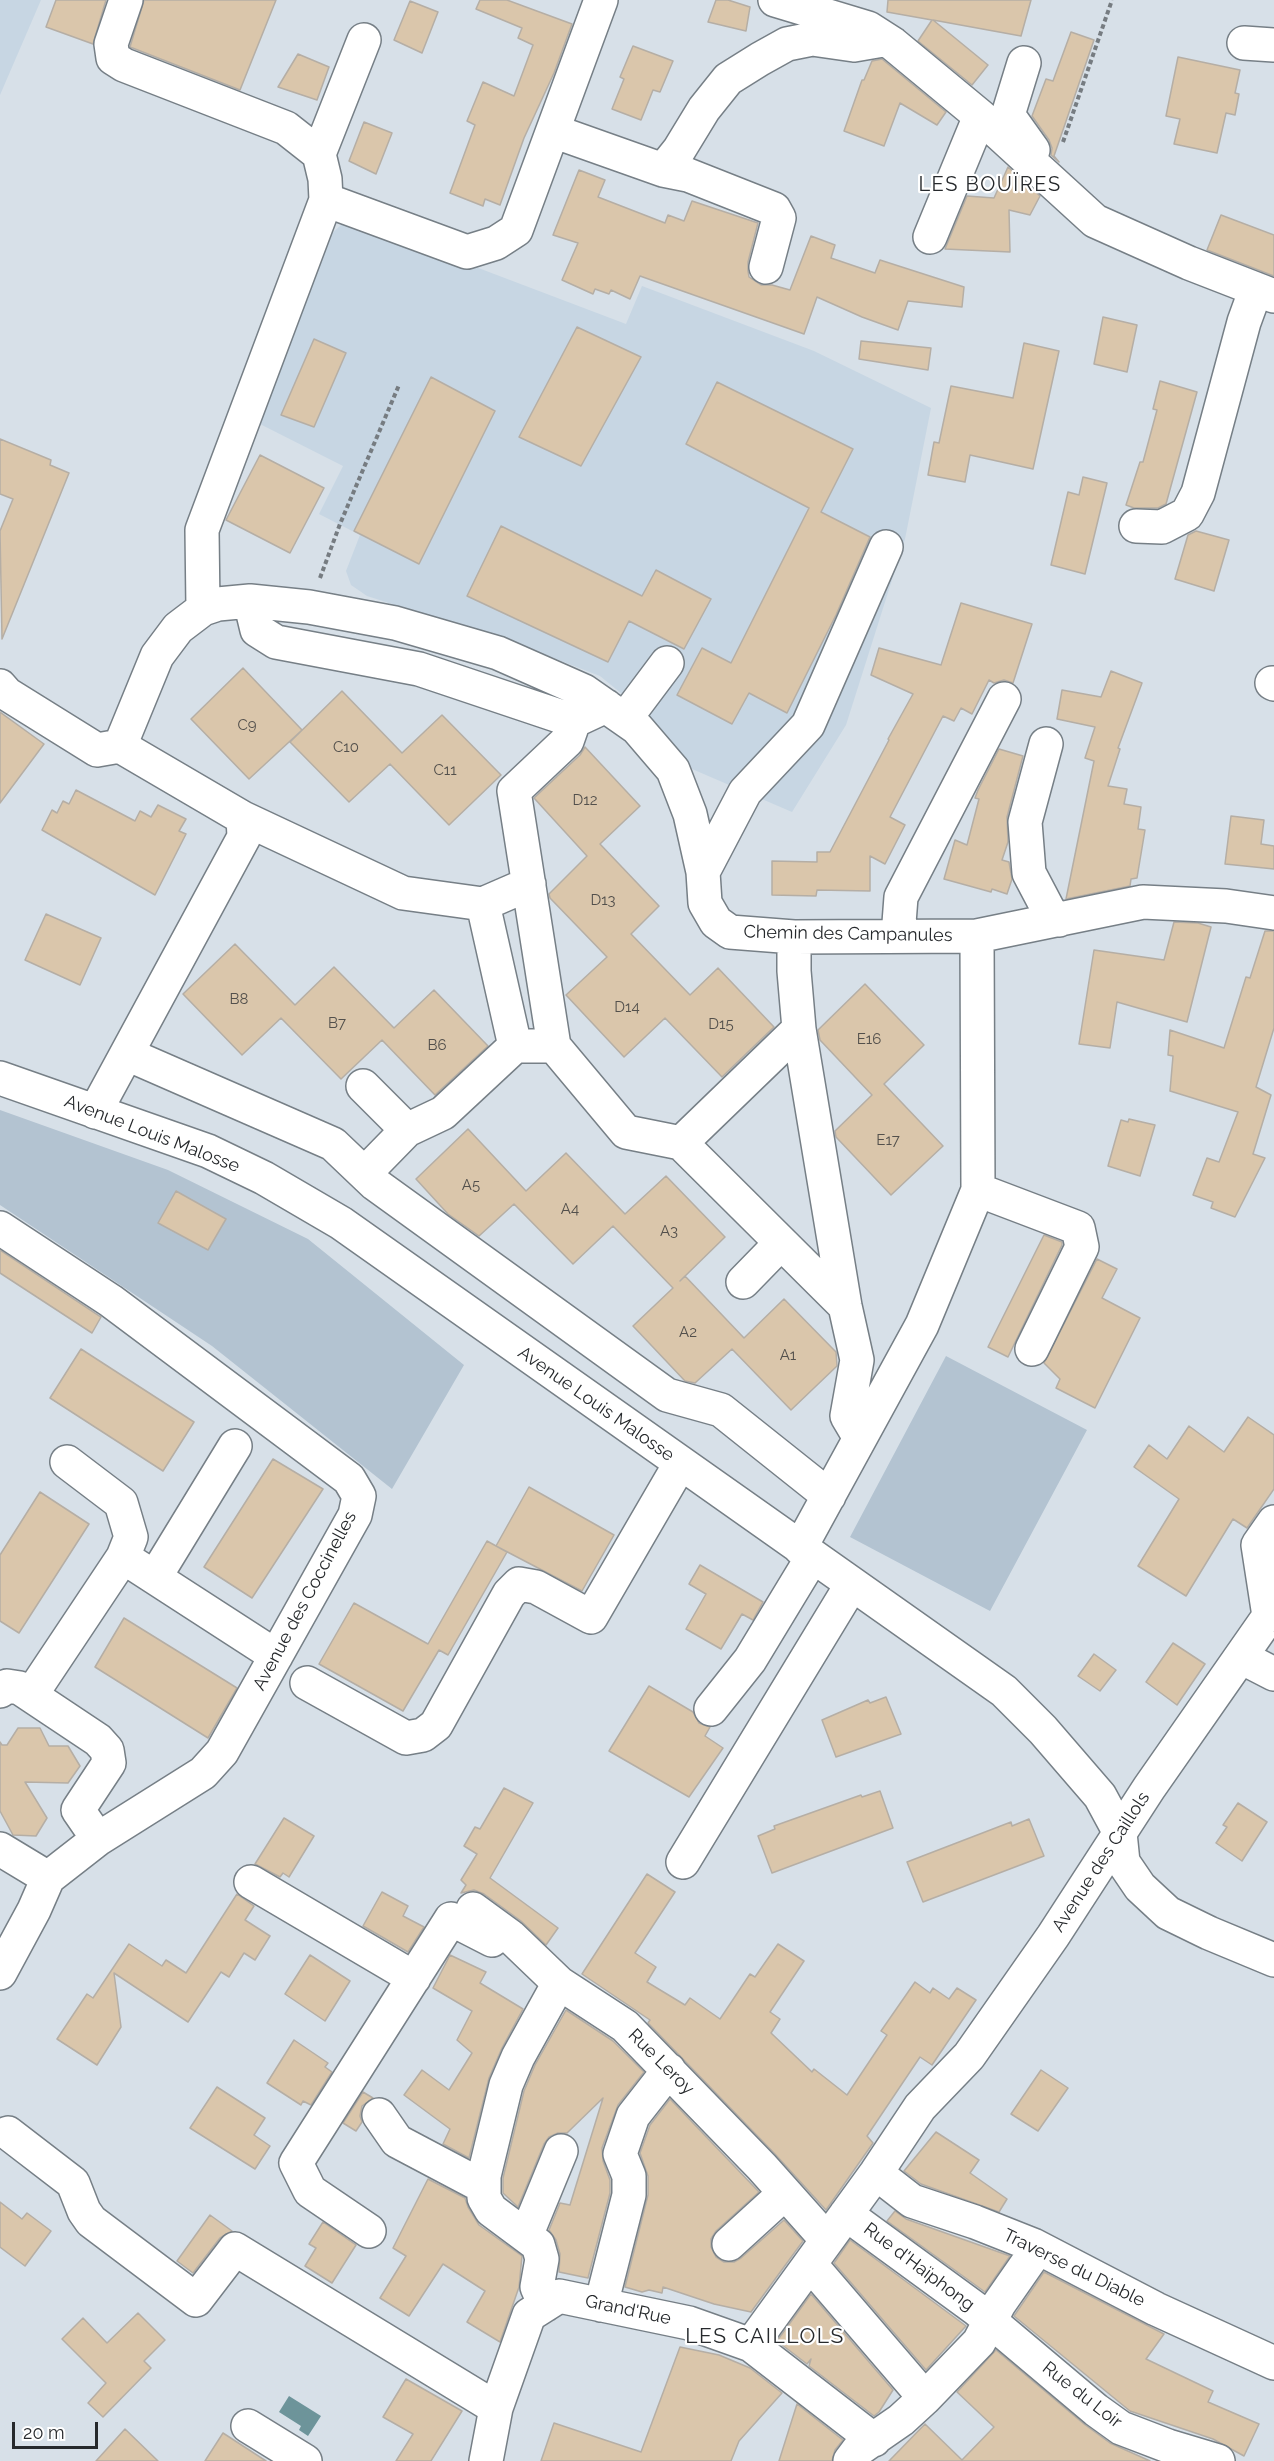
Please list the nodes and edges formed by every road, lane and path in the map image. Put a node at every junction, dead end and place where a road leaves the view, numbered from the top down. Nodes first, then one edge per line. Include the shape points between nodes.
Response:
1 (126, 0) edge
2 (601, 0) edge
3 (774, 0) edge
4 (1112, 0) edge
5 (885, 39) junction
6 (364, 40) dead end
7 (1024, 63) dead end
8 (980, 116) junction
9 (554, 130) junction
10 (319, 154) junction
11 (663, 170) junction
12 (1050, 180) junction
13 (326, 200) junction
14 (930, 237) dead end
15 (766, 267) dead end
16 (1265, 292) edge
17 (399, 385) dead end
18 (1136, 526) dead end
19 (886, 547) dead end
20 (250, 601) junction
21 (309, 606) junction
22 (203, 609) junction
23 (667, 663) dead end
24 (0, 686) edge
25 (1004, 699) dead end
26 (616, 712) junction
27 (574, 721) junction
28 (1046, 744) dead end
29 (120, 746) junction
30 (243, 818) junction
31 (703, 872) junction
32 (529, 884) junction
33 (483, 904) junction
34 (1274, 913) edge
35 (1059, 920) junction
36 (898, 936) junction
37 (977, 936) junction
38 (794, 937) junction
39 (799, 1029) junction
40 (515, 1046) junction
41 (554, 1046) junction
42 (127, 1054) junction
43 (0, 1078) edge
44 (363, 1086) dead end
45 (95, 1112) junction
46 (407, 1130) junction
47 (681, 1143) junction
48 (365, 1173) junction
49 (978, 1190) junction
50 (0, 1228) edge
51 (781, 1243) junction
52 (742, 1282) dead end
53 (845, 1306) junction
54 (1032, 1349) dead end
55 (861, 1438) junction
56 (235, 1446) dead end
57 (67, 1462) dead end
58 (680, 1464) junction
59 (829, 1496) junction
60 (1274, 1522) edge
61 (807, 1552) junction
62 (123, 1557) junction
63 (155, 1577) junction
64 (852, 1584) junction
65 (1272, 1612) edge
66 (276, 1656) junction
67 (1241, 1657) junction
68 (1274, 1674) edge
69 (307, 1683) dead end
70 (15, 1693) edge
71 (711, 1709) dead end
72 (1120, 1833) junction
73 (98, 1839) junction
74 (0, 1849) edge
75 (683, 1862) dead end
76 (48, 1878) junction
77 (251, 1882) dead end
78 (473, 1909) dead end
79 (527, 1953) junction
80 (1274, 1960) edge
81 (0, 1973) edge
82 (414, 1978) junction
83 (559, 1983) junction
84 (669, 2070) junction
85 (380, 2115) dead end
86 (8, 2133) dead end
87 (561, 2151) dead end
88 (876, 2173) junction
89 (484, 2187) junction
90 (785, 2193) junction
91 (846, 2214) junction
92 (369, 2230) dead end
93 (526, 2236) junction
94 (729, 2244) dead end
95 (1038, 2248) junction
96 (818, 2252) junction
97 (545, 2305) junction
98 (601, 2305) junction
99 (991, 2322) junction
100 (751, 2345) junction
101 (1274, 2362) edge
102 (925, 2398) junction
103 (496, 2408) junction
104 (248, 2426) dead end
105 (862, 2450) edge
106 (305, 2461) edge
107 (486, 2461) edge
108 (1218, 2461) edge

1 - 10 street via 111,44 113,58 286,128
2 - 9 street
3 - 5 street via 868,28
4 - 12 path
5 - 8 street
5 - 11 street via 854,45 812,39 787,44 760,58 728,79
6 - 10 street
7 - 12 street via 1008,115 1028,140
8 - 12 street
8 - 14 street
9 - 11 street
9 - 13 street via 516,230 496,243 467,252
10 - 13 street
11 - 15 street via 688,175 774,209 779,218
12 - 16 street via 1095,221
13 - 22 street via 202,530
16 - 18 street via 1244,322 1198,493 1187,514 1162,528
17 - 21 path
19 - 31 street via 808,725 745,792
20 - 21 street, Chemin des Campanules
20 - 22 street, Chemin des Campanules
20 - 27 street via 257,630 276,642 418,669
21 - 26 street, Chemin des Campanules via 394,623 498,652 584,691
22 - 29 street, Chemin des Campanules via 178,628 157,656
23 - 26 street
24 - 29 street via 97,750
25 - 36 street via 901,897
26 - 27 street
26 - 31 street, Chemin des Campanules via 637,728 673,770 690,814
27 - 32 street via 567,741 514,791
28 - 35 street via 1025,822 1029,873 1049,911
29 - 30 street
30 - 33 street via 403,893
30 - 42 street via 244,837
31 - 38 street, Chemin des Campanules via 705,903 716,922 730,932
32 - 33 street
32 - 41 street
33 - 40 street
34 - 35 street, Chemin des Campanules via 1143,902
35 - 37 street, Chemin des Campanules
36 - 37 street, Chemin des Campanules
36 - 38 street, Chemin des Campanules
37 - 49 street
38 - 39 street
39 - 47 street
39 - 53 street
40 - 41 street
40 - 46 street via 443,1113
41 - 47 street via 626,1132
42 - 45 street
42 - 48 street via 333,1144
43 - 45 street, Avenue Louis Malosse
44 - 46 street
45 - 58 street, Avenue Louis Malosse via 208,1151 341,1223
46 - 48 street
47 - 51 street
48 - 59 street via 667,1395 721,1410
49 - 54 street via 1078,1228 1082,1247
49 - 55 street via 922,1325
50 - 66 street, Avenue des Coccinelles via 111,1301 349,1479 359,1496 355,1515
51 - 52 street
51 - 53 street
53 - 55 street via 857,1360 847,1416
55 - 59 street
56 - 63 street
57 - 62 street via 121,1503 131,1537
58 - 61 street, Avenue Louis Malosse
58 - 69 street via 591,1617 536,1587 519,1584 509,1594 436,1725 423,1735 406,1738
59 - 61 street
60 - 65 street via 1258,1545
61 - 64 street, Avenue Louis Malosse
61 - 71 street via 750,1660
62 - 63 street
62 - 70 street
63 - 66 street
64 - 72 street, Avenue Louis Malosse via 1004,1691 1100,1796
64 - 75 street
65 - 67 street, Avenue des Caillols
66 - 73 street, Avenue des Coccinelles via 222,1752 203,1773
67 - 68 street
67 - 72 street, Avenue des Caillols
70 - 73 street via 98,1740 107,1750 109,1763 78,1810
72 - 80 street via 1123,1862 1140,1887 1168,1913
72 - 88 street, Avenue des Caillols via 969,2056 920,2107
73 - 76 street, Avenue des Coccinelles
74 - 76 street
76 - 81 street, Avenue des Coccinelles
77 - 82 street
78 - 79 street, Rue Leroy
79 - 82 street via 504,1947 451,1919
79 - 83 street, Rue Leroy
82 - 92 street via 296,2163 310,2191
83 - 84 street, Rue Leroy via 625,2026
83 - 89 street via 506,2085
84 - 90 street, Rue Leroy
84 - 98 street via 633,2116 620,2154 629,2176 629,2195
85 - 89 street via 397,2140
86 - 103 street via 73,2183 91,2221 196,2300 235,2249
87 - 93 street
88 - 91 street
88 - 95 street, Traverse du Diable via 912,2201
89 - 93 street via 490,2210
90 - 94 street
90 - 96 street, Rue Leroy
91 - 96 street
91 - 99 street, Rue d'Haïphong
93 - 97 street via 538,2245 542,2259 537,2287
95 - 99 street
95 - 101 street, Traverse du Diable via 1156,2309
96 - 100 street
96 - 102 street, Rue Leroy
97 - 98 street, Grand'Rue via 559,2296
97 - 103 street via 529,2315
98 - 100 street, Grand'Rue via 689,2323
99 - 102 street via 979,2342
99 - 108 street, Rue du Loir via 1121,2428
100 - 105 street, Grand'Rue
102 - 105 street
103 - 107 street
104 - 106 street

